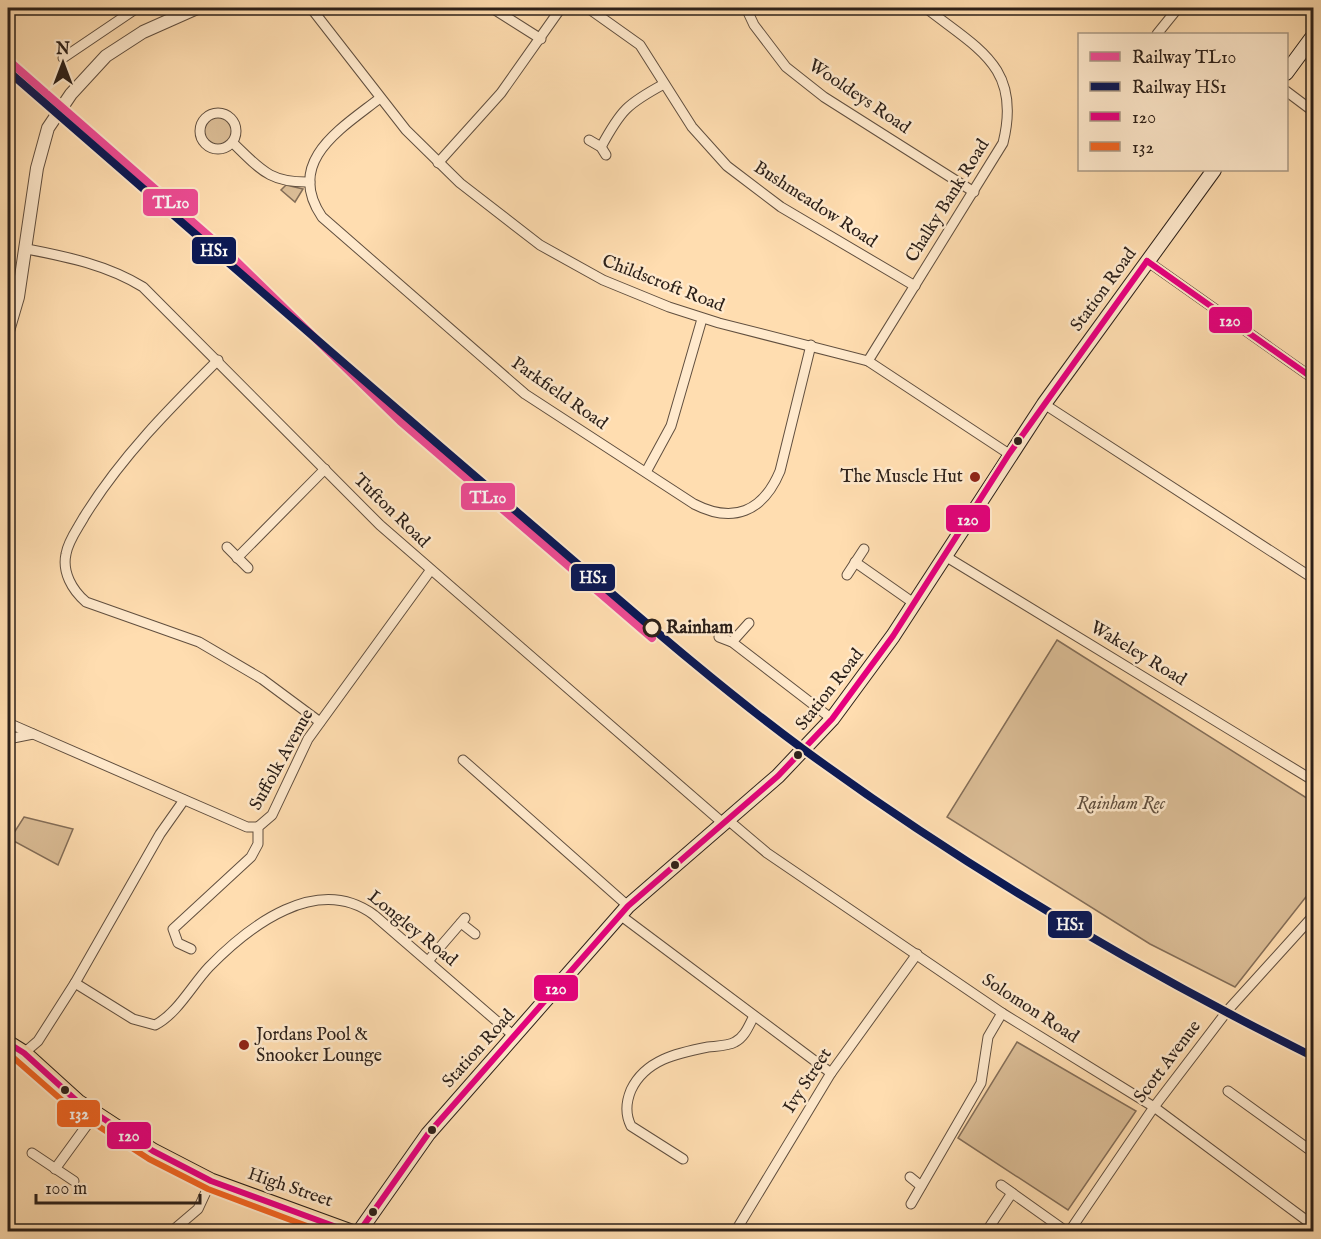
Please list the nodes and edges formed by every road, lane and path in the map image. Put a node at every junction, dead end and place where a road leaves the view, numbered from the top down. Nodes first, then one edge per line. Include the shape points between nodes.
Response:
1 (137, 8) edge
2 (197, 8) edge
3 (311, 8) edge
4 (492, 8) edge
5 (561, 8) edge
6 (588, 8) edge
7 (746, 8) edge
8 (926, 8) edge
9 (1177, 8) edge
10 (182, 11) edge
11 (1158, 33) edge
12 (1314, 35) edge
13 (541, 39) junction
14 (63, 58) dead end
15 (1288, 71) edge
16 (664, 84) junction
17 (1288, 92) edge
18 (380, 98) junction
19 (1314, 111) edge
20 (589, 140) dead end
21 (233, 143) junction
22 (438, 163) junction
23 (1213, 171) edge
24 (310, 182) junction
25 (974, 192) junction
26 (27, 249) junction
27 (1147, 261) junction
28 (915, 286) junction
29 (702, 319) junction
30 (8, 331) edge
31 (811, 345) junction
32 (218, 360) junction
33 (868, 361) junction
34 (1314, 379) edge
35 (1044, 404) junction
36 (1009, 454) junction
37 (325, 470) junction
38 (646, 472) junction
39 (227, 547) dead end
40 (864, 549) dead end
41 (945, 556) junction
42 (237, 558) junction
43 (855, 562) junction
44 (248, 568) dead end
45 (430, 571) junction
46 (847, 575) dead end
47 (1314, 579) edge
48 (915, 604) junction
49 (749, 623) dead end
50 (719, 637) dead end
51 (732, 642) junction
52 (832, 719) junction
53 (320, 722) junction
54 (8, 723) edge
55 (33, 734) junction
56 (8, 739) edge
57 (463, 760) dead end
58 (1314, 781) edge
59 (184, 800) junction
60 (726, 822) junction
61 (258, 827) junction
62 (624, 910) junction
63 (1314, 915) edge
64 (1310, 926) edge
65 (475, 934) dead end
66 (191, 949) dead end
67 (917, 954) junction
68 (428, 961) junction
69 (75, 983) junction
70 (1002, 1013) junction
71 (754, 1016) junction
72 (515, 1037) junction
73 (8, 1043) edge
74 (24, 1053) junction
75 (831, 1073) junction
76 (1228, 1091) dead end
77 (1154, 1107) junction
78 (95, 1114) junction
79 (32, 1153) dead end
80 (1314, 1153) edge
81 (683, 1159) dead end
82 (55, 1168) junction
83 (910, 1177) dead end
84 (74, 1181) dead end
85 (211, 1181) junction
86 (1001, 1185) dead end
87 (921, 1186) junction
88 (1012, 1193) junction
89 (911, 1204) dead end
90 (1314, 1226) edge
91 (171, 1232) edge
92 (351, 1232) edge
93 (359, 1232) edge
94 (735, 1232) edge
95 (986, 1232) edge
96 (1068, 1232) edge

1 - 14 street
2 - 10 street
3 - 18 street, Childscroft Road
4 - 13 street
5 - 13 street
6 - 16 street, Bushmeadow Road via 640,45
7 - 25 street, Wooldeys Road via 786,67
8 - 25 street, Chalky Bank Road via 993,61 1008,99 1003,143
9 - 11 street
10 - 26 street via 106,56 70,94 48,128 37,168
12 - 15 main road
13 - 22 street via 491,105
16 - 20 street via 632,102 618,116 604,151
16 - 28 street, Bushmeadow Road via 692,127 726,166 781,207
17 - 19 street
18 - 22 street, Childscroft Road
18 - 24 street via 322,146 314,160
21 - 21 street via 221,149 208,146 200,133 204,120 217,113 228,116 236,130
21 - 24 street via 273,178
22 - 29 street, Childscroft Road via 489,207 563,258 614,285
23 - 27 main road, Station Road
24 - 38 street, Parkfield Road via 322,217 411,296 525,394
25 - 28 street, Chalky Bank Road
26 - 30 street
26 - 32 street, Tufton Road via 94,264 127,277 156,299
27 - 34 street
27 - 35 main road, Station Road
28 - 33 street, Chalky Bank Road
29 - 31 street, Childscroft Road
29 - 38 street via 671,426
31 - 33 street, Childscroft Road
31 - 38 street, Parkfield Road via 780,471 763,501 730,514 712,514
32 - 37 street, Tufton Road
32 - 53 street via 153,425 112,475 68,546 66,571 74,590 86,602 200,642 262,679
33 - 36 street, Childscroft Road
35 - 36 main road, Station Road
35 - 47 street
36 - 41 main road, Station Road
37 - 42 street
37 - 45 street, Tufton Road
39 - 42 street
40 - 43 street
41 - 48 main road, Station Road
41 - 58 street, Wakeley Road
42 - 44 street
43 - 46 street
43 - 48 street
45 - 53 street, Suffolk Avenue
45 - 60 street, Tufton Road
48 - 52 main road, Station Road
49 - 51 street
50 - 51 street
51 - 52 street
52 - 60 main road, Station Road via 804,751
53 - 61 street, Suffolk Avenue via 272,815
54 - 55 street
55 - 56 street
55 - 59 street
57 - 62 street
59 - 61 street via 247,827
59 - 69 street via 160,834
60 - 62 main road, Station Road
60 - 67 street, Solomon Road
61 - 66 street, Suffolk Avenue via 258,844 251,857 173,929 178,943
62 - 71 street
62 - 72 main road, Station Road
63 - 64 street, Scott Avenue
64 - 77 street, Scott Avenue via 1240,995
65 - 68 street via 463,921
67 - 70 street, Solomon Road
67 - 75 street, Ivy Street
68 - 69 street, Longley Road via 364,908 326,898 297,904 242,938 155,1025 133,1019
68 - 72 street, Longley Road
69 - 74 street via 38,1041
70 - 77 street, Solomon Road
70 - 87 street via 988,1037 981,1083
71 - 75 street
71 - 81 street via 744,1035 734,1043 657,1062 634,1083 627,1103 631,1126
72 - 93 main road, Station Road via 428,1134
73 - 74 main road, High Street
74 - 78 main road, High Street via 58,1087
75 - 94 street, Ivy Street
76 - 80 street
77 - 90 street, Solomon Road
77 - 96 street, Scott Avenue
78 - 82 street
78 - 85 main road, High Street
79 - 82 street
82 - 84 street
83 - 87 street
85 - 91 street via 198,1209
85 - 92 main road, High Street
86 - 88 street
87 - 89 street
88 - 95 street
88 - 96 street

